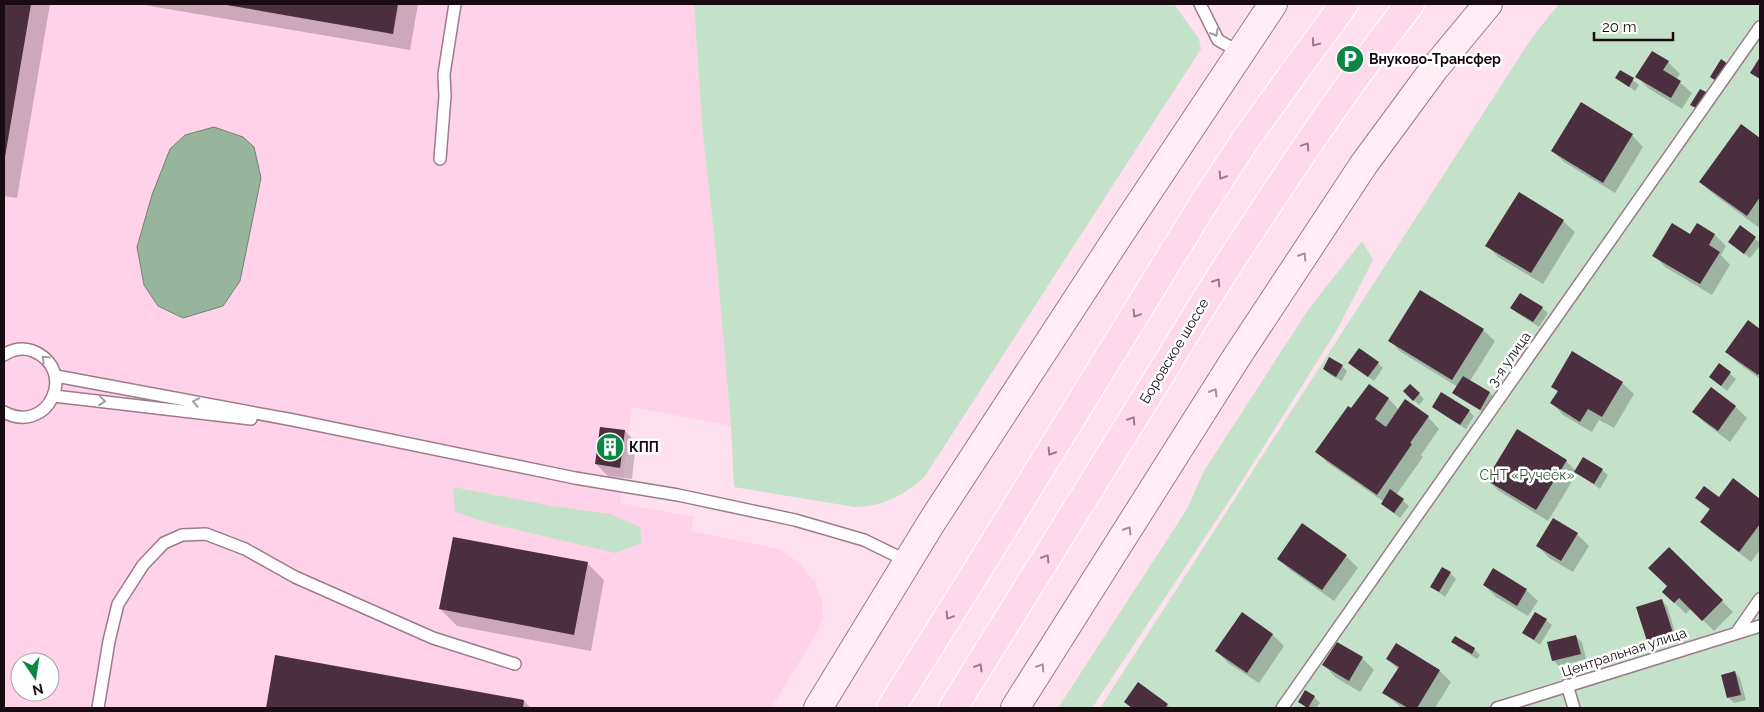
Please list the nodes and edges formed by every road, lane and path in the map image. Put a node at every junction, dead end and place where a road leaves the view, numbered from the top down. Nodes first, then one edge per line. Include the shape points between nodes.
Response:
1 (454, 4) edge
2 (1200, 4) edge
3 (1272, 4) edge
4 (1344, 4) edge
5 (1410, 4) edge
6 (1488, 4) edge
7 (1760, 27) edge
8 (1239, 52) junction
9 (440, 159) dead end
10 (4, 354) edge
11 (56, 376) junction
12 (54, 396) junction
13 (6, 416) edge
14 (347, 432) junction
15 (907, 561) junction
16 (1760, 599) edge
17 (1760, 626) edge
18 (1737, 632) junction
19 (515, 664) dead end
20 (1567, 685) junction
21 (98, 708) edge
22 (818, 708) edge
23 (891, 708) edge
24 (953, 708) edge
25 (1015, 708) edge
26 (1282, 708) edge
27 (1497, 708) edge
28 (1574, 708) edge

1 - 9 lane via 444,74
2 -> 8 lane via 1218,40
3 - 8 main road
4 -> 23 main road via 1253,128 1202,206
24 -> 5 main road, Боровское шоссе via 1199,310 1297,160 1375,48
25 -> 6 main road via 1236,358 1364,164 1410,99
7 - 26 lane, 3-я улица
8 - 15 main road
11 -> 10 lane via 46,359 30,349
11 - 12 lane
14 -> 11 lane
12 - 13 lane via 36,415
12 -> 14 lane
14 - 15 lane via 795,520 864,540
15 - 22 main road
16 - 18 lane
17 - 18 lane, Центральная улица
18 - 20 lane, Центральная улица
19 - 21 lane via 433,638 295,577 245,549 206,534 182,535 164,543 142,565 118,604
20 - 27 lane, Центральная улица
20 - 28 lane

